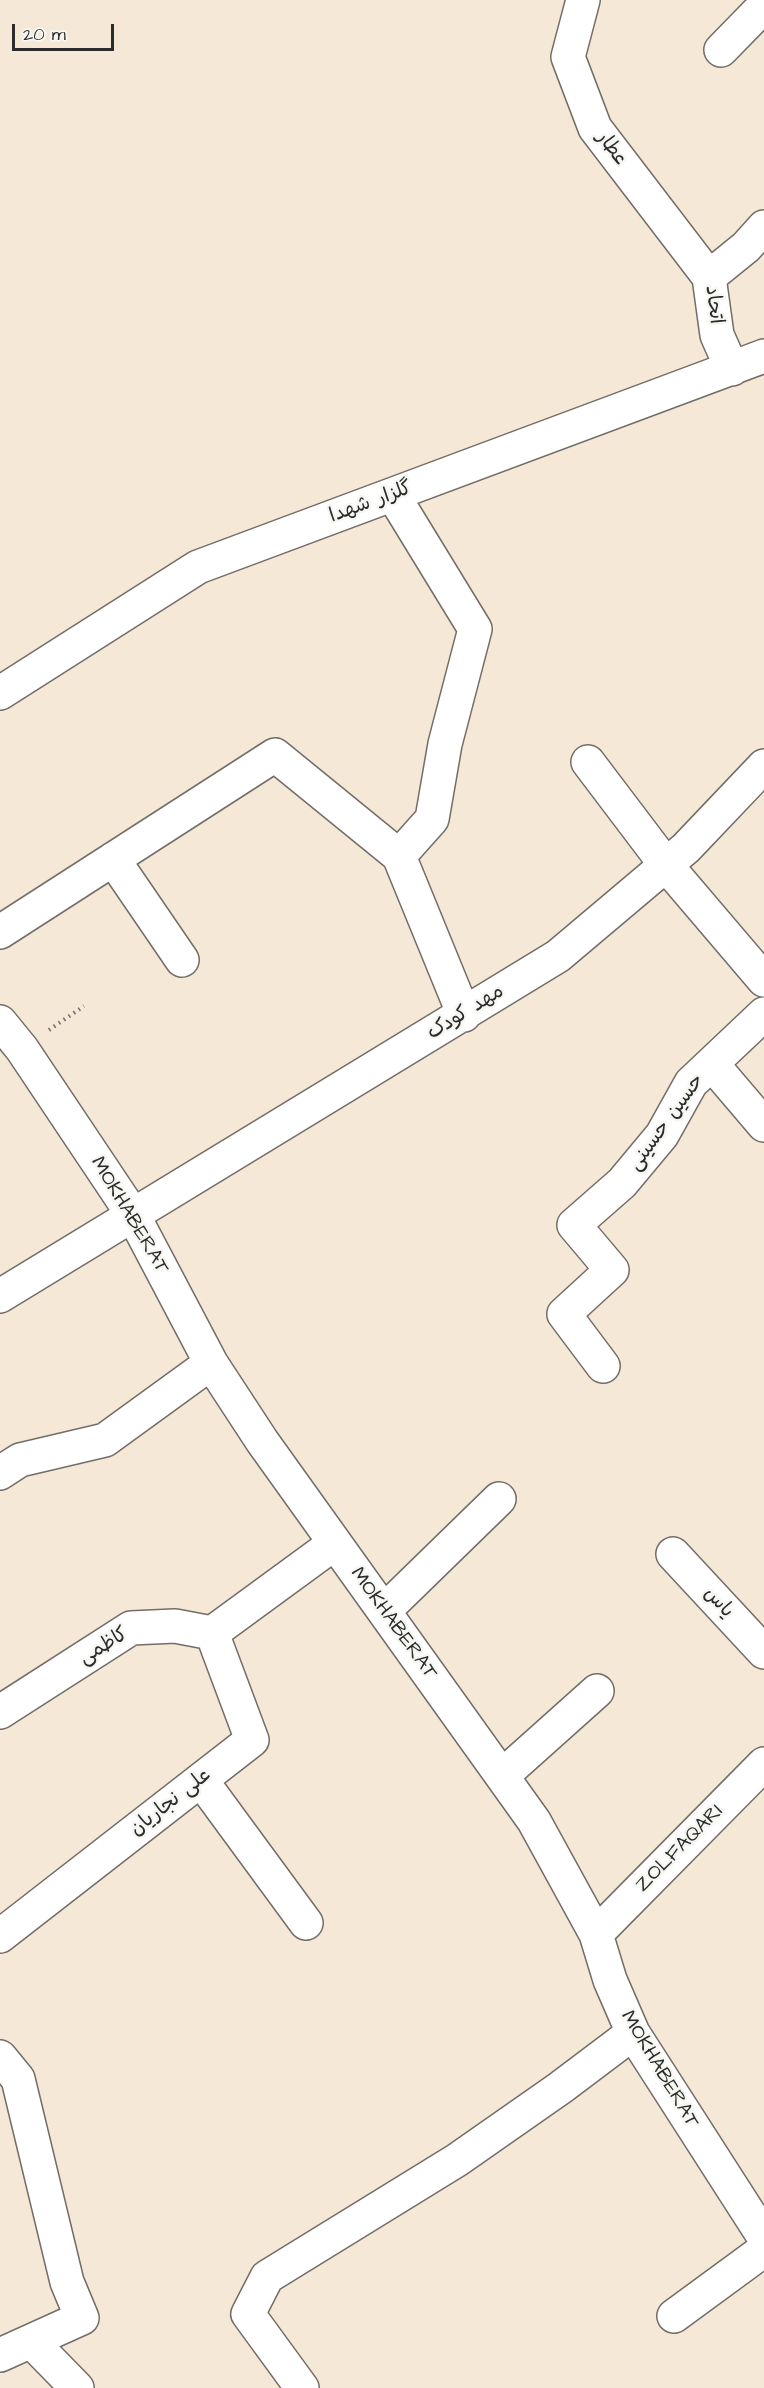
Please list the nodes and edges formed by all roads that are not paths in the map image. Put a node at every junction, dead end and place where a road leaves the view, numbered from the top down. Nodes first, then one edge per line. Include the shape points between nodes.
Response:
1 (583, 0) edge
2 (764, 6) edge
3 (722, 50) dead end
4 (764, 227) edge
5 (709, 277) junction
6 (764, 356) edge
7 (732, 369) junction
8 (393, 495) junction
9 (0, 693) edge
10 (588, 762) dead end
11 (764, 766) edge
12 (399, 856) junction
13 (113, 859) junction
14 (666, 865) junction
15 (0, 932) edge
16 (182, 960) dead end
17 (764, 980) edge
18 (764, 1014) edge
19 (464, 1015) junction
20 (0, 1022) edge
21 (712, 1064) junction
22 (764, 1125) edge
23 (133, 1215) junction
24 (0, 1296) edge
25 (211, 1363) junction
26 (603, 1366) dead end
27 (0, 1473) edge
28 (499, 1499) dead end
29 (335, 1543) junction
30 (673, 1554) dead end
31 (384, 1611) junction
32 (212, 1633) junction
33 (764, 1652) edge
34 (597, 1691) dead end
35 (0, 1712) edge
36 (764, 1764) edge
37 (502, 1776) junction
38 (201, 1780) junction
39 (306, 1923) dead end
40 (596, 1934) junction
41 (0, 1936) edge
42 (633, 2033) junction
43 (0, 2057) edge
44 (764, 2238) edge
45 (764, 2250) edge
46 (674, 2316) dead end
47 (31, 2341) junction
48 (0, 2355) edge
49 (77, 2388) edge
50 (302, 2388) edge

1 - 5 street, عطار via 568,57 595,128
2 - 3 street
4 - 5 street, اتحاد
5 - 7 street, اتحاد via 717,335
6 - 7 street, گلزار شهدا
7 - 8 street, گلزار شهدا
8 - 9 street, گلزار شهدا via 198,567
8 - 12 street via 475,629 432,819
10 - 14 street
11 - 14 street, مهد کودک
12 - 13 street via 275,755
12 - 19 street
13 - 15 street
13 - 16 street
14 - 17 street
14 - 19 street, مهد کودک via 558,956
18 - 21 street, حسین حسینی
19 - 23 street, مهد کودک
20 - 23 street, MOKHABERAT
21 - 22 street
21 - 26 street, حسین حسینی via 692,1083 662,1136 622,1183 574,1224 612,1270 564,1314
23 - 24 street, مهد کودک
23 - 25 street, MOKHABERAT
25 - 27 street via 105,1440 20,1460
25 - 29 street, MOKHABERAT
28 - 31 street
29 - 31 street, MOKHABERAT
29 - 32 street
30 - 33 street, یاس
31 - 37 street, MOKHABERAT
32 - 35 street, کاظمی via 175,1626 131,1628
32 - 38 street, علی نجاریان via 252,1740
34 - 37 street
36 - 40 street, ZOLFAQARI
37 - 40 street, MOKHABERAT via 534,1821
38 - 39 street
38 - 41 street, علی نجاریان
40 - 42 street, MOKHABERAT
42 - 44 street, MOKHABERAT
42 - 50 street via 456,2160 267,2277 248,2314
43 - 47 street via 18,2079 67,2282 82,2318
45 - 46 street
47 - 48 street
47 - 49 street

